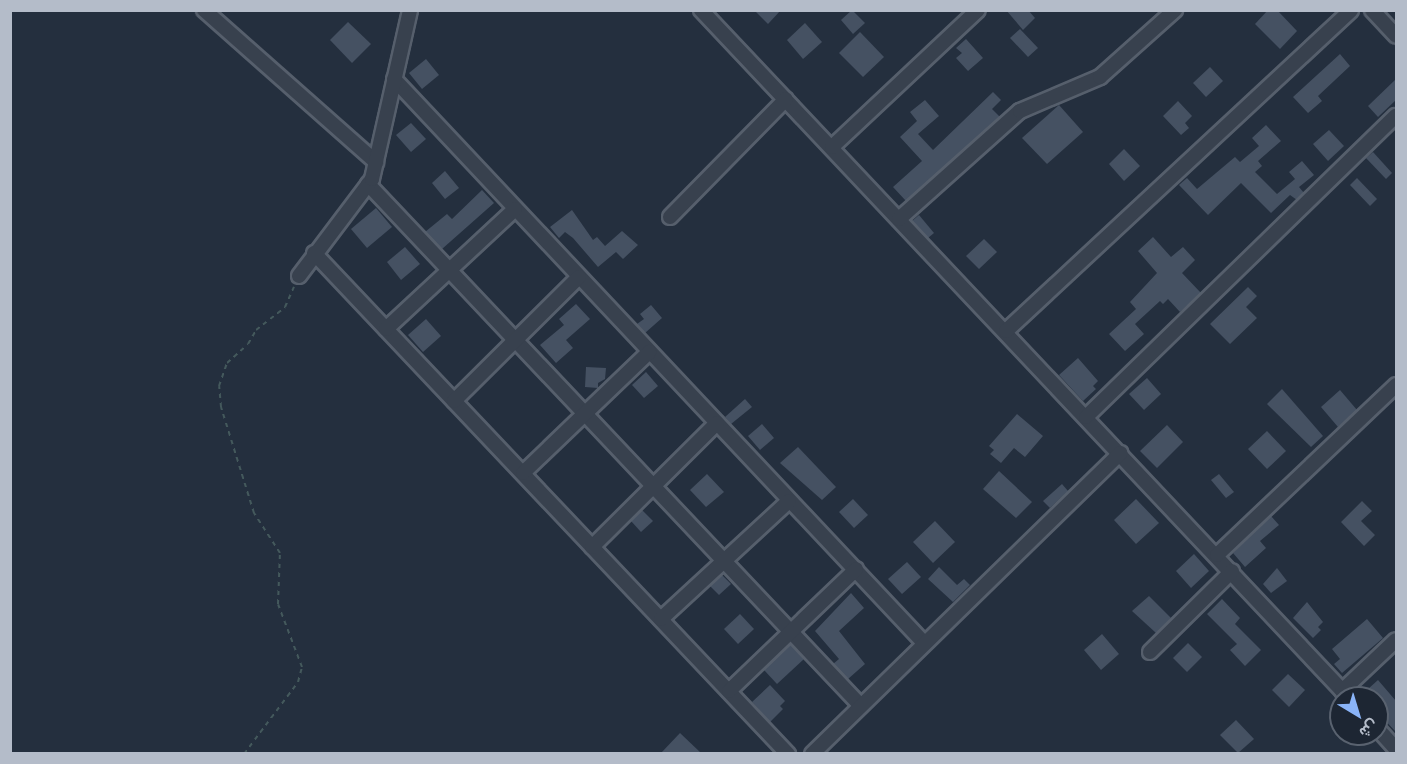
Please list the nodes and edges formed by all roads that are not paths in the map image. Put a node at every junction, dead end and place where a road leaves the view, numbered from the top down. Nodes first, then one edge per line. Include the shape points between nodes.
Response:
1 (204, 10) edge
2 (700, 10) edge
3 (978, 10) edge
4 (1175, 10) edge
5 (1351, 10) edge
6 (1372, 10) edge
7 (409, 11) edge
8 (1396, 36) edge
9 (394, 79) junction
10 (786, 99) junction
11 (1396, 116) edge
12 (832, 147) junction
13 (376, 162) junction
14 (368, 184) junction
15 (515, 208) junction
16 (670, 216) dead end
17 (900, 219) junction
18 (314, 253) junction
19 (449, 270) junction
20 (299, 276) road end
21 (579, 277) junction
22 (386, 329) junction
23 (1005, 331) junction
24 (516, 340) junction
25 (649, 352) junction
26 (1396, 385) edge
27 (454, 401) junction
28 (583, 414) junction
29 (1086, 417) junction
30 (717, 423) junction
31 (1120, 453) junction
32 (523, 473) junction
33 (651, 485) junction
34 (789, 501) junction
35 (592, 548) junction
36 (1217, 555) junction
37 (723, 561) junction
38 (856, 569) junction
39 (1232, 571) junction
40 (661, 619) junction
41 (791, 632) junction
42 (1396, 640) edge
43 (923, 642) junction
44 (1150, 652) dead end
45 (1339, 686) edge
46 (1353, 686) edge
47 (729, 691) junction
48 (860, 705) junction
49 (789, 753) edge
50 (812, 753) edge

1 - 13 street
2 - 10 street
3 - 12 street
4 - 17 street via 1100,77 1020,111
5 - 23 street
6 - 8 street
7 - 9 street
9 - 13 street
9 - 15 street
10 - 12 street
10 - 16 street
11 - 29 street
12 - 17 street
13 - 14 street
14 - 18 street
14 - 19 street
15 - 19 street
15 - 21 street
17 - 23 street
18 - 20 street
18 - 22 street
19 - 22 street
19 - 24 street
21 - 24 street
21 - 25 street
22 - 27 street
23 - 29 street
24 - 27 street
24 - 28 street
25 - 28 street
25 - 30 street
26 - 36 street
27 - 32 street
28 - 32 street
28 - 33 street
29 - 31 street
30 - 33 street
30 - 34 street
31 - 36 street
31 - 43 street
32 - 35 street
33 - 35 street
33 - 37 street
34 - 37 street
34 - 38 street
35 - 40 street
36 - 39 street
37 - 40 street
37 - 41 street
38 - 41 street
38 - 43 street
39 - 44 street
39 - 45 street
40 - 47 street
41 - 47 street
41 - 48 street
42 - 46 street
43 - 48 street
47 - 49 street
48 - 50 street

